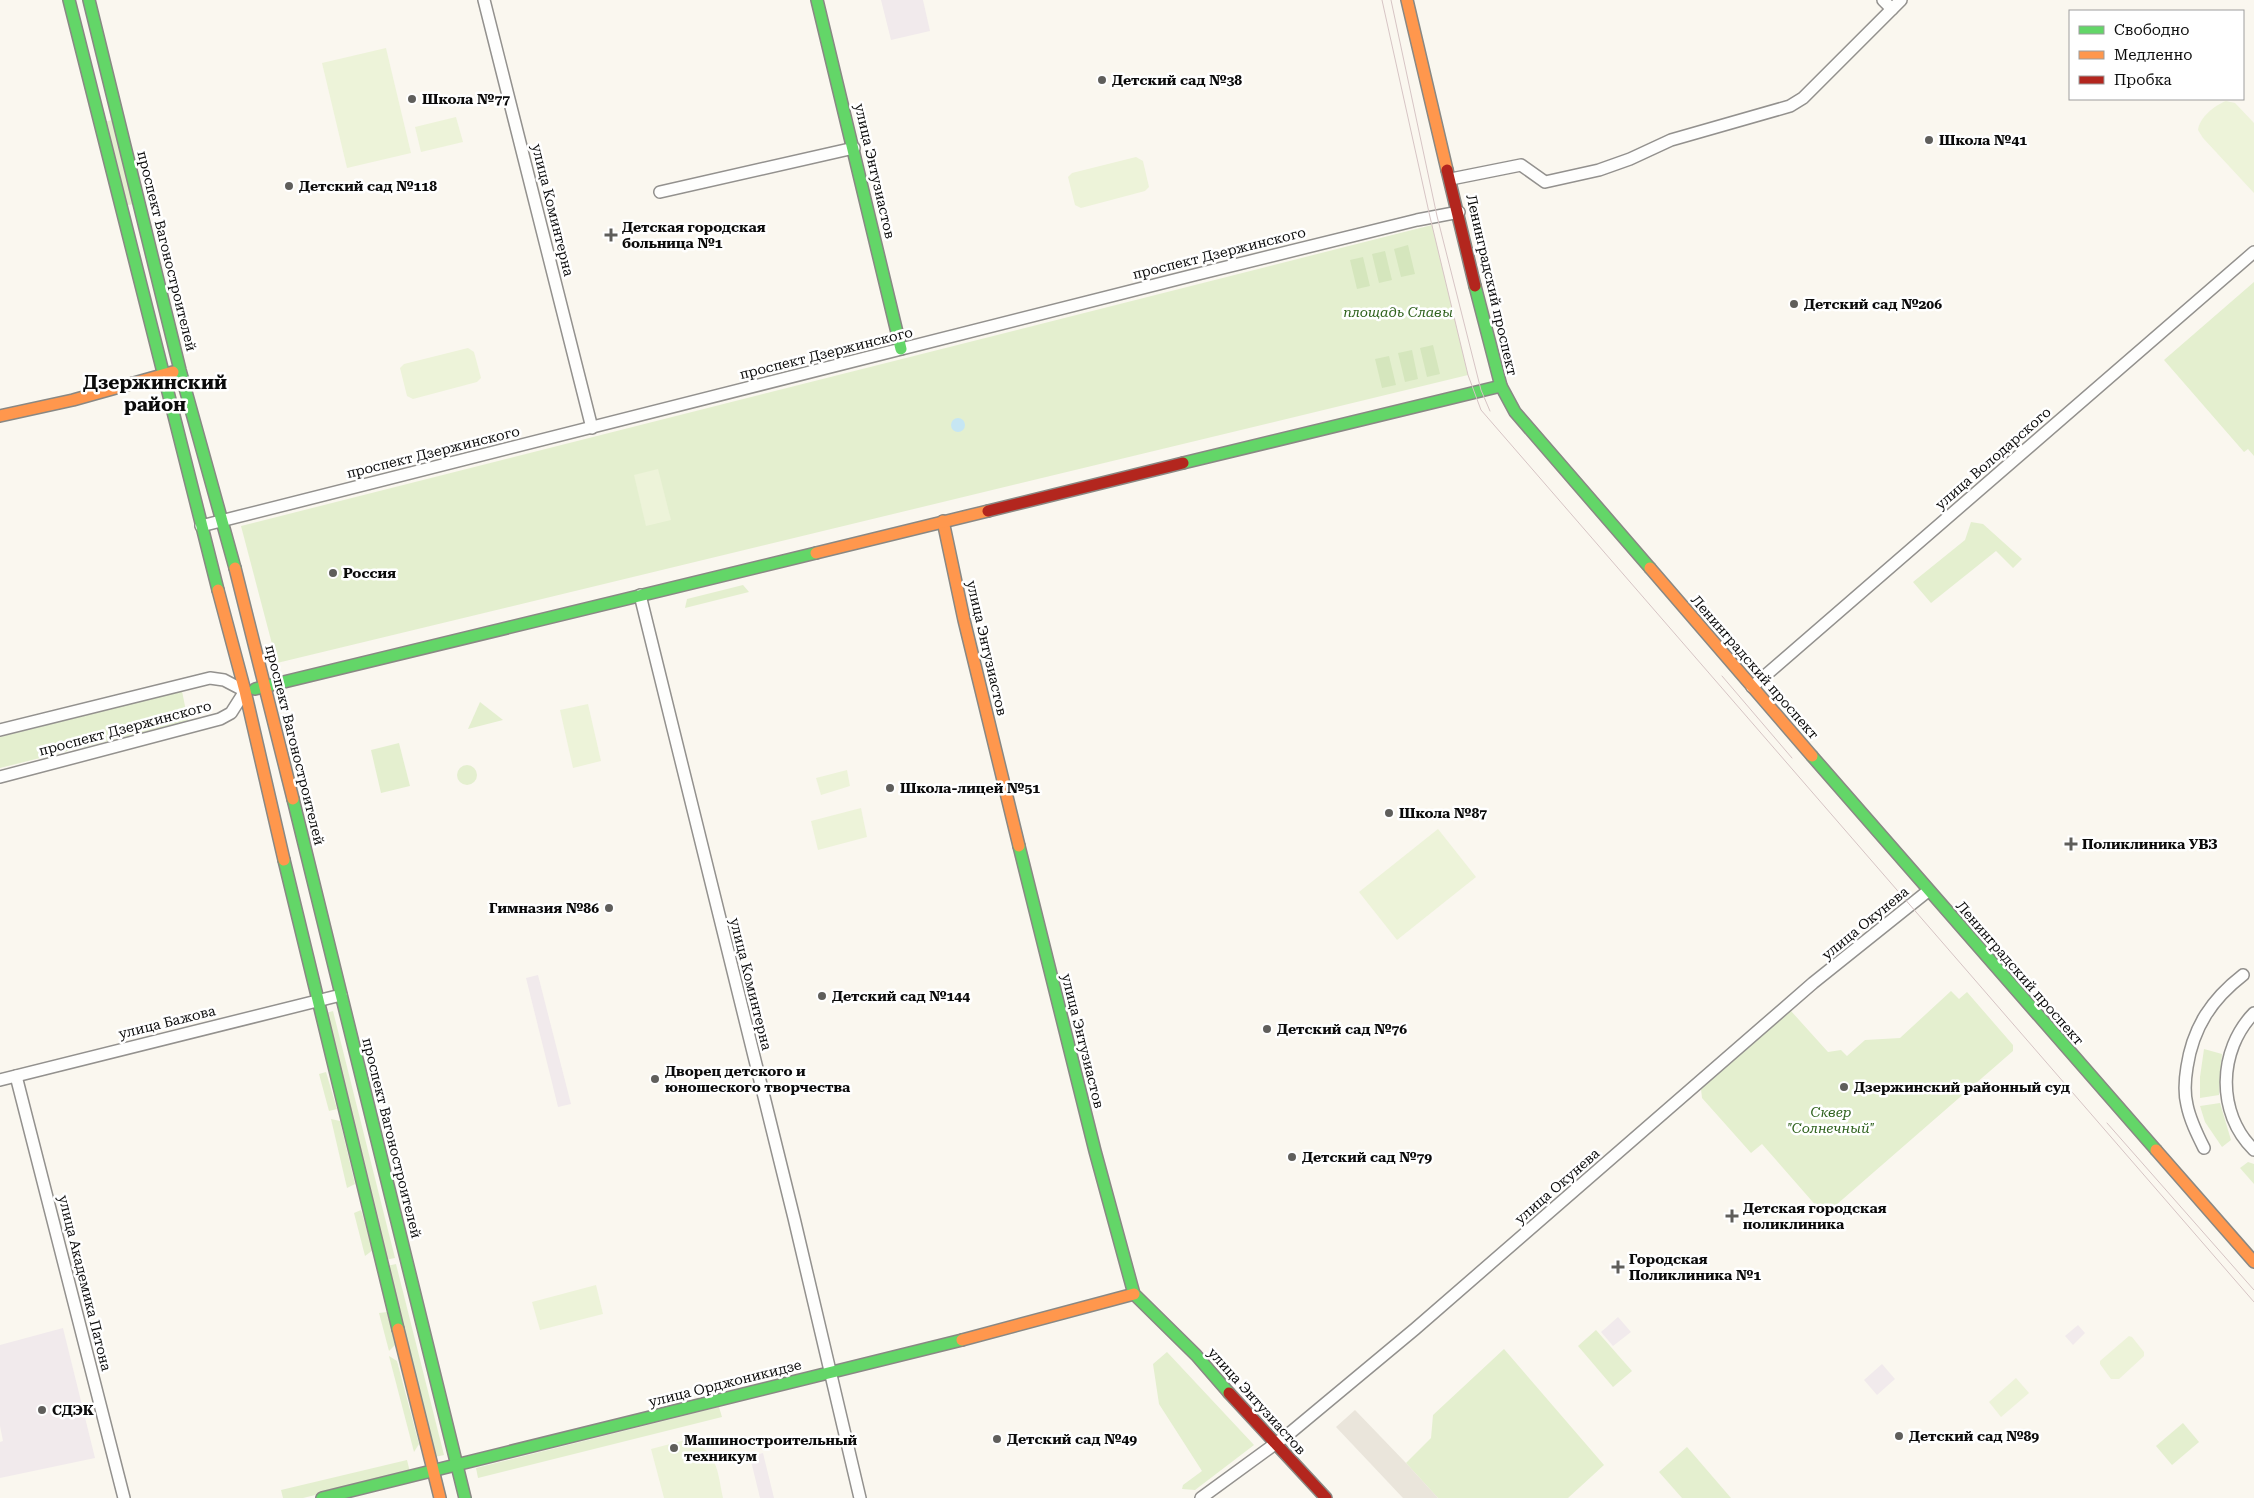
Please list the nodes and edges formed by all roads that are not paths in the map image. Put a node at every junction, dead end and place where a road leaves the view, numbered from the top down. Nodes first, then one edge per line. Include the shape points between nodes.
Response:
1 (69, 0) edge
2 (89, 0) edge
3 (484, 0) edge
4 (817, 0) edge
5 (1407, 0) edge
6 (1883, 0) edge
7 (1901, 0) edge
8 (1892, 9) junction
9 (854, 148) junction
10 (1451, 178) junction
11 (660, 192) dead end
12 (1459, 212) junction
13 (2254, 252) edge
14 (901, 349) junction
15 (180, 370) junction
16 (162, 375) junction
17 (1501, 386) junction
18 (0, 416) edge
19 (592, 428) junction
20 (222, 520) junction
21 (943, 521) junction
22 (201, 526) junction
23 (640, 595) junction
24 (265, 686) junction
25 (1752, 687) junction
26 (245, 691) junction
27 (0, 730) edge
28 (0, 777) edge
29 (1928, 891) junction
30 (2243, 975) dead end
31 (341, 995) junction
32 (317, 1001) junction
33 (2254, 1014) edge
34 (0, 1067) edge
35 (16, 1076) junction
36 (2, 1079) edge
37 (2204, 1148) dead end
38 (2254, 1150) edge
39 (2254, 1262) edge
40 (1134, 1294) junction
41 (829, 1373) junction
42 (1275, 1444) junction
43 (456, 1464) junction
44 (433, 1470) junction
45 (124, 1498) edge
46 (322, 1498) edge
47 (440, 1498) edge
48 (465, 1498) edge
49 (860, 1498) edge
50 (1201, 1498) edge
51 (1326, 1498) edge

1 - 16 main road
2 - 15 main road, проспект Вагоностроителей
3 - 19 street, улица Коминтерна
4 - 9 main road, улица Энтузиастов
5 - 10 main road, Ленинградский проспект
6 - 8 street
7 - 8 street
8 - 10 street via 1803,98 1781,110 1671,140 1599,170 1545,182 1521,165
9 - 11 street
9 - 14 main road, улица Энтузиастов
10 - 12 main road, Ленинградский проспект
12 - 14 street, проспект Дзержинского
12 - 17 main road, Ленинградский проспект
13 - 25 street, улица Володарского
14 - 19 street, проспект Дзержинского
15 - 16 main road
15 - 20 main road, проспект Вагоностроителей
16 - 18 main road
16 - 22 main road
17 - 21 main road
17 - 25 main road, Ленинградский проспект via 1515,412
19 - 20 street, проспект Дзержинского
20 - 22 street, проспект Дзержинского
20 - 24 main road, проспект Вагоностроителей
21 - 23 main road
21 - 40 main road, улица Энтузиастов via 1004,786
22 - 26 main road
23 - 24 main road
23 - 41 street, улица Коминтерна
24 - 26 main road
24 - 31 main road, проспект Вагоностроителей
25 - 29 main road, Ленинградский проспект
26 - 27 street, проспект Дзержинского via 224,680 210,678
26 - 28 street, проспект Дзержинского via 231,713 220,719
26 - 32 main road
29 - 39 main road, Ленинградский проспект
29 - 42 street, улица Окунева via 1813,983 1490,1264
30 - 37 street via 2223,991 2207,1011 2190,1049 2186,1104
31 - 32 street, улица Бажова
31 - 43 main road, проспект Вагоностроителей
32 - 35 street, улица Бажова
32 - 44 main road
33 - 38 street via 2241,1028 2229,1053 2226,1086 2234,1121
34 - 36 street
35 - 36 street, улица Бажова
35 - 45 street, улица Академика Патона
40 - 41 main road, улица Орджоникидзе
40 - 42 main road, улица Энтузиастов via 1196,1356
41 - 43 main road, улица Орджоникидзе
41 - 49 street, улица Коминтерна
42 - 50 street, улица Окунева
42 - 51 main road, улица Энтузиастов
43 - 44 main road, улица Орджоникидзе
43 - 48 main road, проспект Вагоностроителей
44 - 46 main road, улица Орджоникидзе
44 - 47 main road

